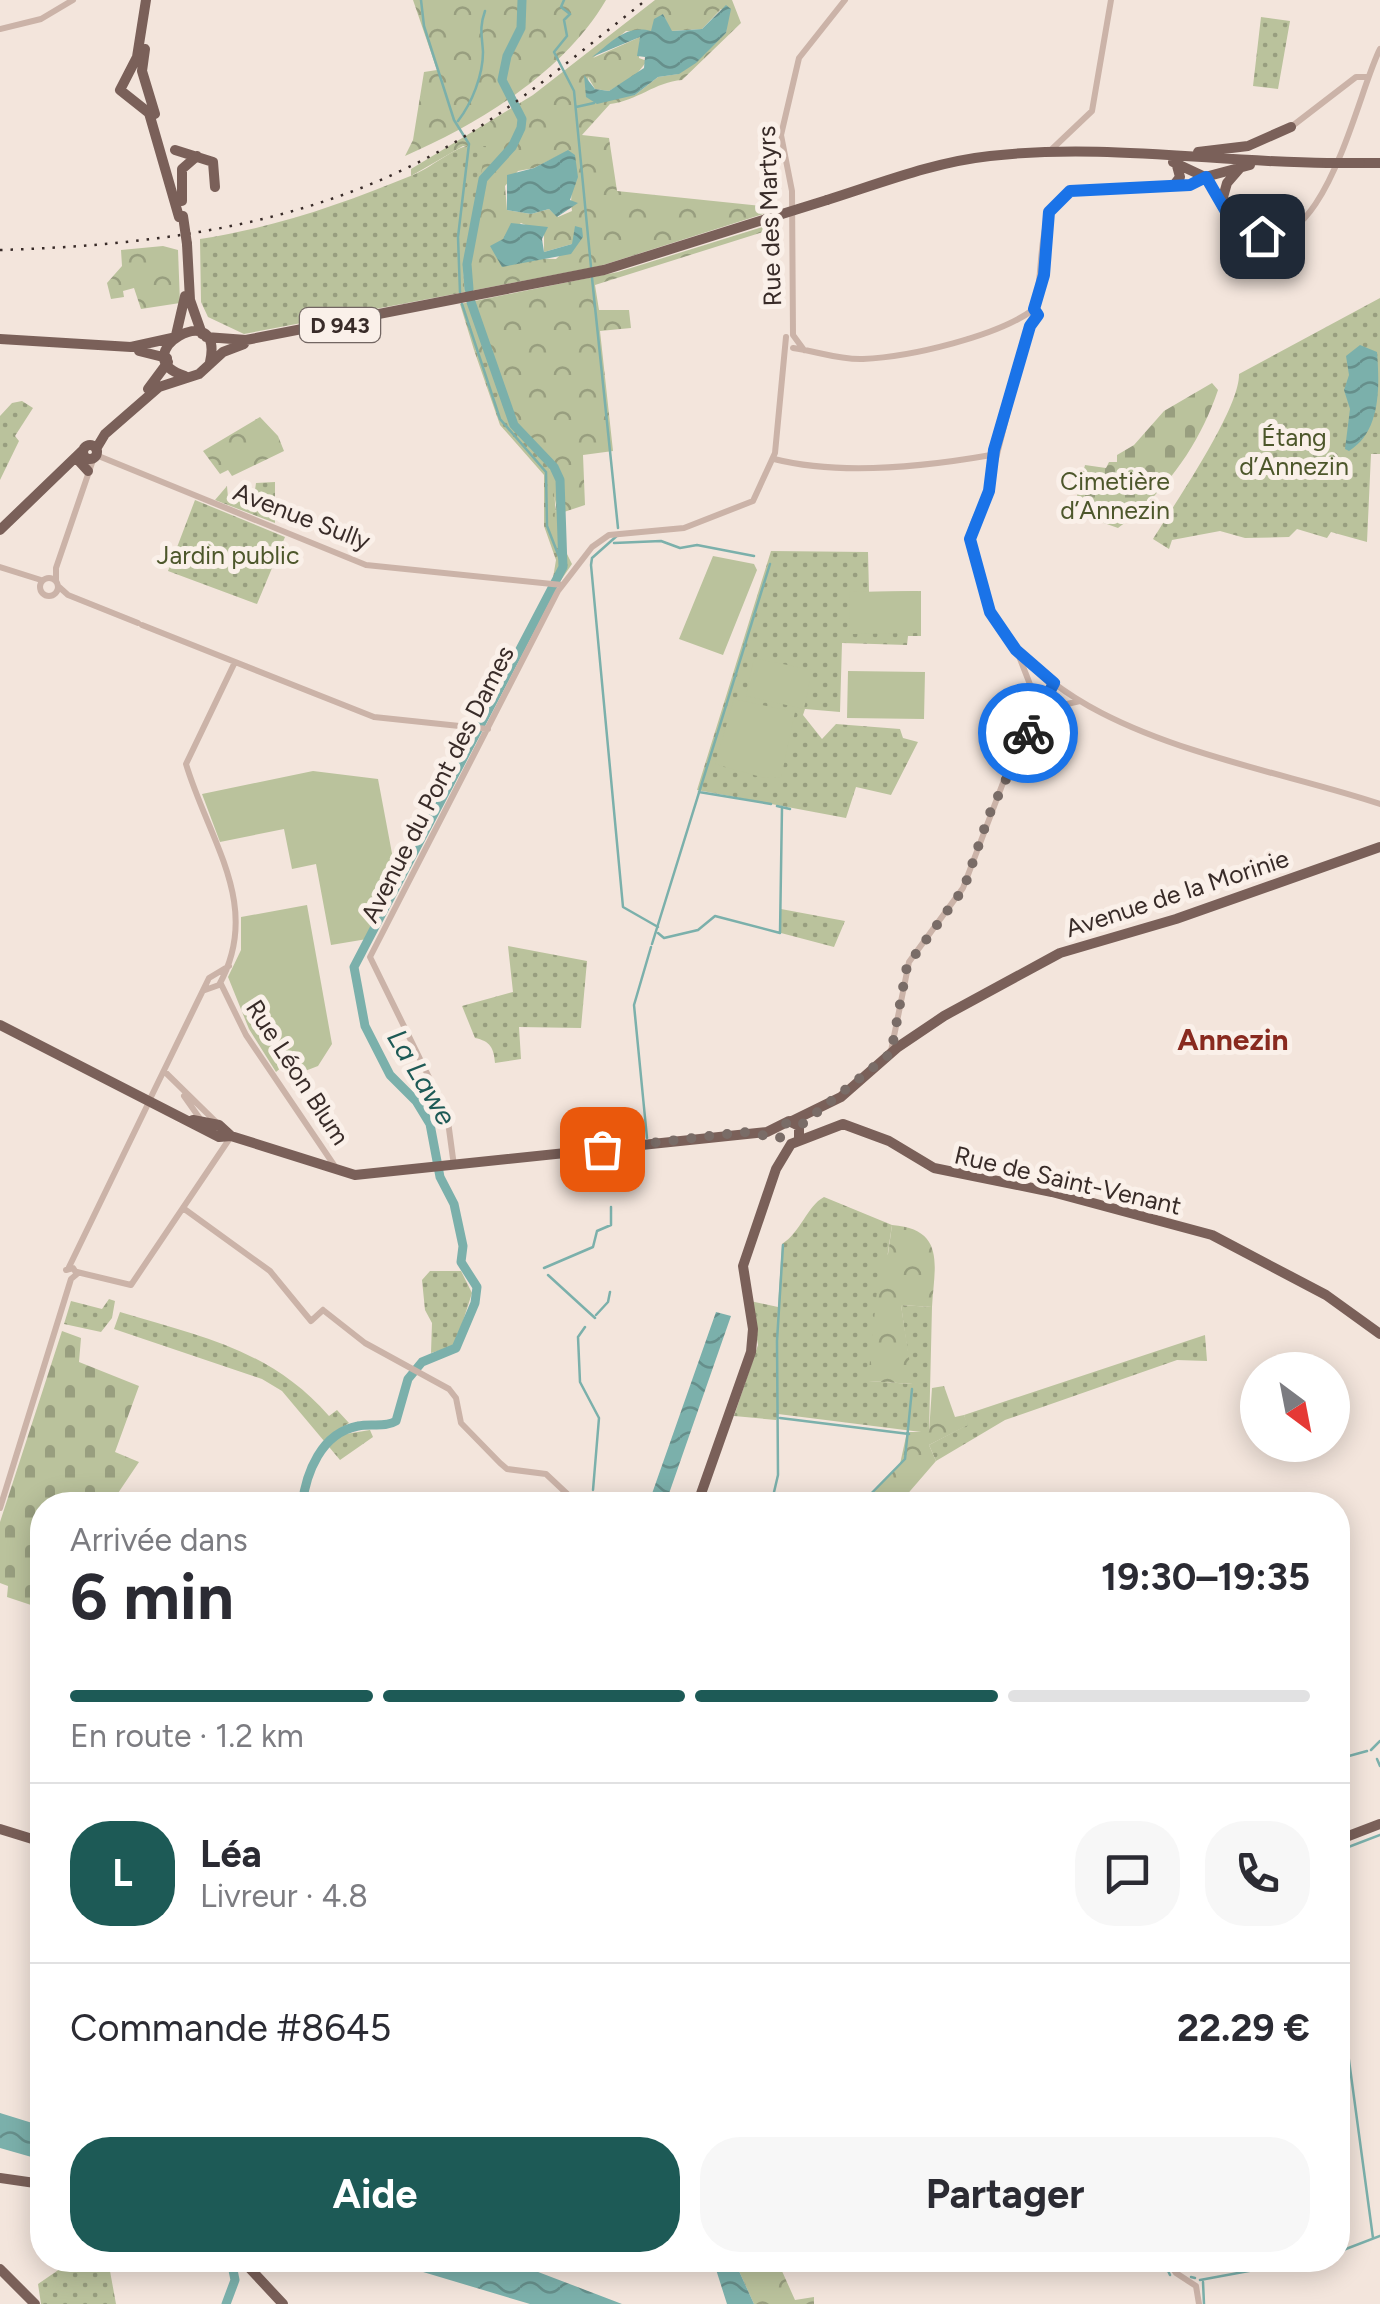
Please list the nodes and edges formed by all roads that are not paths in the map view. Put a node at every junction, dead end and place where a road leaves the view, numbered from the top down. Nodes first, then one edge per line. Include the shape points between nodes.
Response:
1 (73, 0) edge
2 (148, 0) edge
3 (845, 0) edge
4 (1111, 0) edge
5 (0, 29) edge
6 (1380, 49) edge
7 (1372, 64) junction
8 (128, 74) junction
9 (144, 77) junction
10 (1356, 77) junction
11 (1364, 81) junction
12 (1349, 84) junction
13 (148, 92) junction
14 (136, 102) junction
15 (1291, 127) joint
16 (1072, 134) junction
17 (175, 150) dead end
18 (1046, 153) junction
19 (1082, 154) junction
20 (197, 156) junction
21 (1158, 157) junction
22 (1176, 162) junction
23 (1289, 163) junction
24 (1380, 163) edge
25 (1240, 168) junction
26 (1206, 177) junction
27 (1174, 186) junction
28 (215, 187) dead end
29 (179, 192) junction
30 (1222, 201) junction
31 (184, 244) junction
32 (572, 276) junction
33 (1032, 314) junction
34 (205, 334) junction
35 (174, 336) junction
36 (0, 341) edge
37 (791, 343) junction
38 (215, 359) junction
39 (167, 360) junction
40 (188, 376) junction
41 (150, 395) junction
42 (993, 454) junction
43 (87, 457) junction
44 (773, 458) junction
45 (0, 530) edge
46 (0, 567) edge
47 (49, 583) junction
48 (560, 585) junction
49 (54, 594) junction
50 (68, 594) junction
51 (1016, 650) junction
52 (235, 662) junction
53 (1054, 683) junction
54 (1071, 698) junction
55 (1038, 714) junction
56 (487, 729) junction
57 (1380, 804) edge
58 (1380, 846) edge
59 (215, 985) junction
60 (0, 1026) edge
61 (894, 1046) junction
62 (164, 1071) junction
63 (172, 1079) junction
64 (149, 1102) junction
65 (182, 1118) junction
66 (202, 1121) junction
67 (215, 1129) junction
68 (791, 1132) junction
69 (819, 1132) junction
70 (231, 1136) junction
71 (445, 1168) junction
72 (340, 1173) junction
73 (183, 1208) junction
74 (72, 1273) junction
75 (302, 1308) junction
76 (323, 1310) junction
77 (1380, 1334) edge
78 (566, 1492) edge
79 (703, 1492) edge
80 (0, 1508) edge
81 (1380, 1824) edge
82 (0, 1833) edge
83 (1350, 1835) edge
84 (30, 1842) edge
85 (0, 2178) edge
86 (30, 2182) edge
87 (0, 2269) edge
88 (253, 2272) edge
89 (1179, 2272) edge
90 (35, 2304) edge
91 (283, 2304) edge
92 (1199, 2304) edge

1 - 5 street via 41,20
2 - 8 main road via 138,57
2 - 9 main road
3 - 37 street, Rue des Martyrs via 797,62 781,135 792,191
4 - 16 street via 1094,104
6 - 7 street
7 - 10 street
7 - 11 street
8 - 9 main road
8 - 14 main road via 120,90
9 - 13 main road
10 - 11 street
10 - 12 street
11 - 12 street
11 - 30 street via 1333,172 1303,223 1284,234 1254,234 1232,222
12 - 15 street
13 - 14 main road
13 - 29 main road
14 - 29 main road via 149,113
15 - 21 main road via 1248,146
16 - 18 street
16 - 19 street via 1070,144
17 - 20 main road
18 - 19 main road, D 943
18 - 32 main road, D 943, bridge via 955,162
19 - 21 main road, D 943
20 - 28 main road via 214,165
20 - 29 main road via 185,164
21 - 22 main road
21 - 23 main road, D 943
22 - 26 main road
22 - 27 main road via 1180,177
23 - 24 main road, D 943, bridge
23 - 25 main road
25 - 26 main road
25 - 30 main road
26 - 27 street
26 - 30 street
27 - 33 street via 1070,191 1055,201
29 - 31 main road, bridge
31 - 34 main road via 190,300
31 - 35 main road via 184,300
32 - 34 main road, D 943 via 246,340
32 - 38 main road, D 943 via 248,343
33 - 37 street via 932,348 868,359
33 - 42 street
34 - 35 main road
34 - 38 main road
35 - 36 main road via 130,347
35 - 39 main road
36 - 39 main road via 150,352
37 - 44 street, Rue des Martyrs
38 - 40 main road
38 - 41 main road via 202,376
39 - 40 main road
39 - 43 main road via 162,376
40 - 41 main road
41 - 43 main road
42 - 44 street via 911,463 799,465
42 - 51 street via 989,491 970,542 988,608
43 - 45 main road
43 - 47 street
43 - 48 street, Avenue Sully via 366,565
44 - 48 street, Avenue du Pont des Dames via 749,505 684,528 609,535
46 - 47 street
47 - 49 street
47 - 49 street via 46,596
47 - 50 street
48 - 56 street, Avenue du Pont des Dames
49 - 50 street
50 - 52 street
51 - 53 street
51 - 55 street
52 - 56 street via 374,717
52 - 59 street via 186,764 235,894 238,944
53 - 54 street
53 - 55 street
54 - 55 street
54 - 57 street via 1153,737
55 - 61 street via 1006,775 964,888 909,962
56 - 71 street, Avenue du Pont des Dames via 369,960 447,1114
58 - 61 main road, Avenue de la Morinie via 1060,953
59 - 62 street
59 - 72 street, Rue Léon Blum
60 - 64 main road
61 - 68 main road, Avenue de la Morinie via 841,1097
62 - 63 street
62 - 64 street
63 - 66 street
63 - 67 street
64 - 65 main road
64 - 74 street
65 - 66 main road
65 - 67 main road
66 - 67 main road
67 - 70 main road
68 - 69 main road, Rue de Saint-Venant
68 - 69 main road via 814,1124
68 - 71 main road, Rue de Saint-Venant
68 - 79 main road via 743,1266 751,1352
69 - 77 main road, Rue de Saint-Venant via 836,1124 855,1126 934,1168 1212,1235 1309,1286
70 - 72 main road
70 - 73 street
71 - 72 main road, Rue de Saint-Venant
73 - 74 street via 128,1286
73 - 75 street via 270,1271
74 - 80 street
75 - 76 street
75 - 76 street via 309,1319
76 - 78 street via 452,1392 461,1423 508,1470 546,1474
81 - 83 main road
82 - 84 main road
85 - 86 main road
87 - 90 main road
88 - 91 main road
89 - 92 street via 1199,2293

